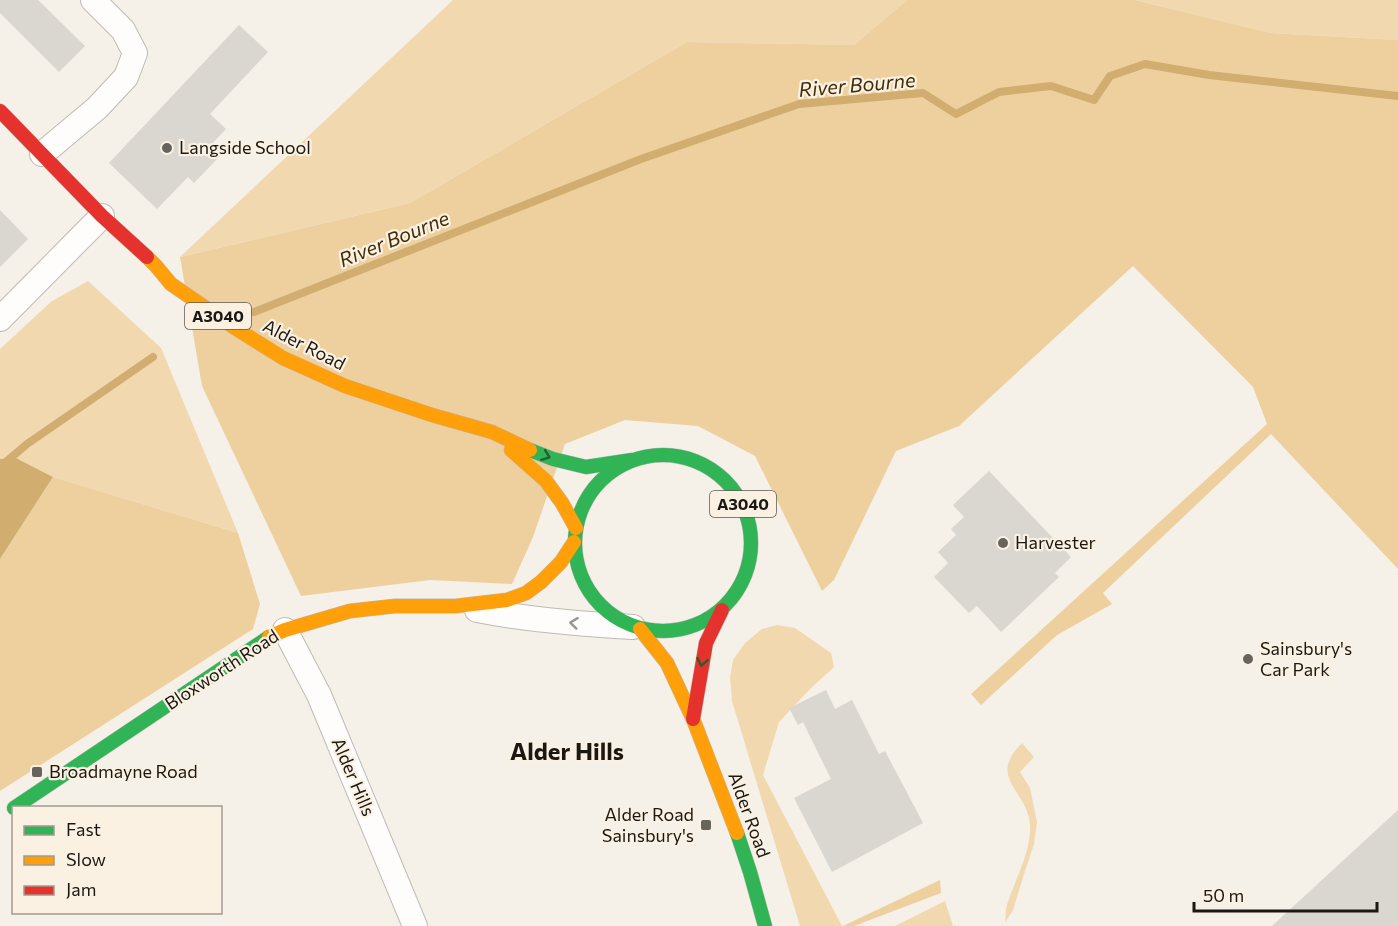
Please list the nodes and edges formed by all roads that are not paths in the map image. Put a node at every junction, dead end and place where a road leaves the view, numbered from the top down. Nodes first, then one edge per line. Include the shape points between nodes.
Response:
1 (93, 0) edge
2 (0, 111) edge
3 (42, 154) junction
4 (102, 216) junction
5 (0, 319) edge
6 (492, 432) junction
7 (633, 460) junction
8 (575, 535) junction
9 (456, 606) junction
10 (722, 609) junction
11 (636, 628) junction
12 (285, 630) junction
13 (693, 719) junction
14 (17, 806) edge
15 (415, 926) edge
16 (765, 926) edge

1 - 3 street via 123,30 135,53 126,77
2 - 3 main road, Alder Road / A3040
3 - 4 main road, Alder Road / A3040
4 - 5 street
4 - 6 main road, Alder Road / A3040 via 171,284 283,358 345,386
6 -> 7 main road, Alder Road / A3040 via 553,459 586,467
6 - 8 main road, Alder Road / A3040 via 546,481 562,503
7 - 8 main road, A3040 via 596,486 580,513
7 - 10 main road, A3040 via 666,455 689,459 722,477 740,499 750,525 751,553 737,592
8 - 9 main road, Bloxworth Road via 561,562 526,593 507,600
8 - 11 main road, A3040 via 579,571 589,592 605,611
11 -> 9 street, Bloxworth Road via 510,617
9 - 12 main road, Bloxworth Road via 350,611
10 - 11 main road, A3040 via 699,624 680,630
10 -> 13 main road, Alder Road / A3040 via 706,643
11 - 13 main road, Alder Road / A3040 via 667,663
12 - 14 main road, Bloxworth Road via 265,639
12 - 15 street, Alder Hills via 319,695
13 - 16 main road, Alder Road / A3040 via 734,824

